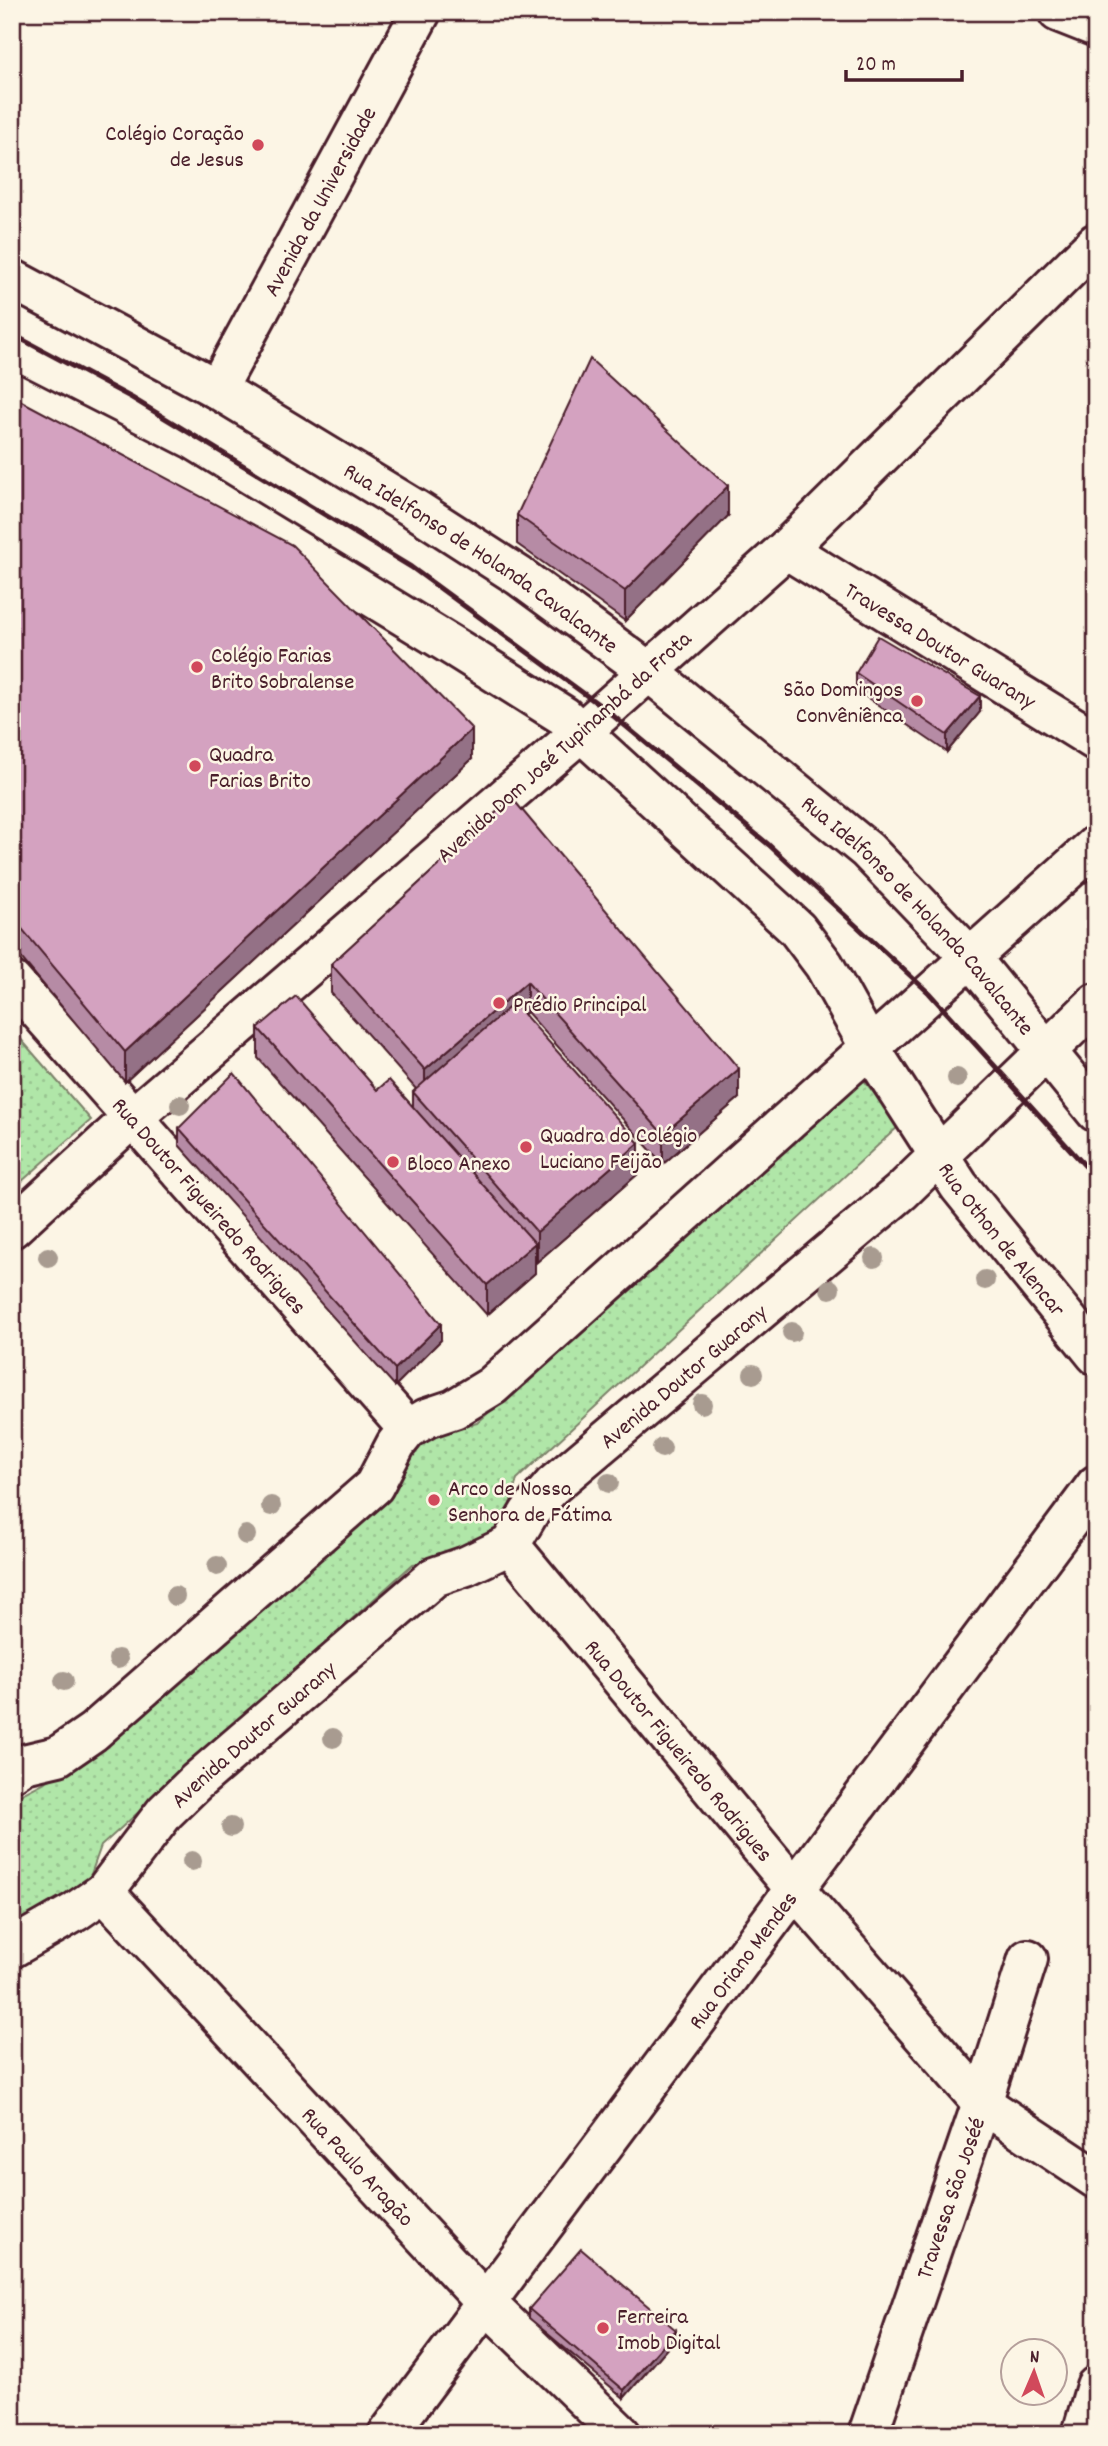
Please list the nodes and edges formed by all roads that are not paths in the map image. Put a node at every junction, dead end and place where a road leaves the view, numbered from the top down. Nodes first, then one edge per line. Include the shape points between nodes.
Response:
1 (421, 12) edge
2 (1058, 12) edge
3 (1096, 27) edge
4 (1096, 243) edge
5 (12, 279) edge
6 (217, 389) junction
7 (12, 393) edge
8 (786, 549) junction
9 (648, 671) junction
10 (582, 732) junction
11 (1096, 741) edge
12 (1096, 845) edge
13 (969, 956) junction
14 (12, 981) edge
15 (1096, 1003) edge
16 (870, 1048) junction
17 (1047, 1049) junction
18 (1096, 1112) edge
19 (132, 1118) junction
20 (939, 1155) junction
21 (12, 1228) edge
22 (1096, 1355) edge
23 (408, 1429) junction
24 (1096, 1485) edge
25 (510, 1545) junction
26 (12, 1772) edge
27 (794, 1888) junction
28 (104, 1892) junction
29 (12, 1948) edge
30 (1028, 1959) dead end
31 (982, 2103) junction
32 (1096, 2179) edge
33 (486, 2303) junction
34 (1096, 2386) edge
35 (388, 2434) edge
36 (621, 2434) edge
37 (868, 2434) edge
38 (1082, 2434) edge

1 - 6 main road, Avenida da Universidade
2 - 3 main road
4 - 8 main road, Avenida Dom José Tupinambá da Frota
5 - 6 main road, Rua Idelfonso de Holanda Cavalcante
6 - 9 main road, Rua Idelfonso de Holanda Cavalcante via 507,569
7 - 10 main road via 173,475 471,657
8 - 9 main road, Avenida Dom José Tupinambá da Frota
8 - 11 main road, Travessa Doutor Guarany
9 - 10 main road, Avenida Dom José Tupinambá da Frota
9 - 13 main road, Rua Idelfonso de Holanda Cavalcante via 867,850
10 - 16 main road via 797,929 824,965
10 - 19 main road, Avenida Dom José Tupinambá da Frota
12 - 13 main road
13 - 16 main road
13 - 17 main road, Rua Idelfonso de Holanda Cavalcante
14 - 19 main road, Rua Doutor Figueiredo Rodrigues
15 - 17 main road, Avenida Doutor Guarany
16 - 20 main road
16 - 23 main road via 492,1386
17 - 18 main road
17 - 20 main road, Avenida Doutor Guarany
19 - 21 main road, Avenida Dom José Tupinambá da Frota
19 - 23 main road, Rua Doutor Figueiredo Rodrigues
20 - 22 main road, Rua Othon de Alencar
20 - 25 main road, Avenida Doutor Guarany via 553,1485
23 - 26 main road via 373,1486 93,1732 58,1756 24,1764
24 - 27 main road, Rua Oriano Mendes
25 - 27 main road, Rua Doutor Figueiredo Rodrigues
25 - 28 main road, Avenida Doutor Guarany via 434,1577 196,1782 165,1812
27 - 31 main road, Rua Doutor Figueiredo Rodrigues
27 - 33 main road, Rua Oriano Mendes
28 - 29 main road, Avenida Doutor Guarany
28 - 33 main road, Rua Paulo Aragão
30 - 31 main road, Travessa São Joséé
31 - 32 main road, Rua Doutor Figueiredo Rodrigues
31 - 37 main road, Travessa São Joséé
33 - 35 main road, Rua Oriano Mendes
33 - 36 main road, Rua Paulo Aragão
34 - 38 main road

